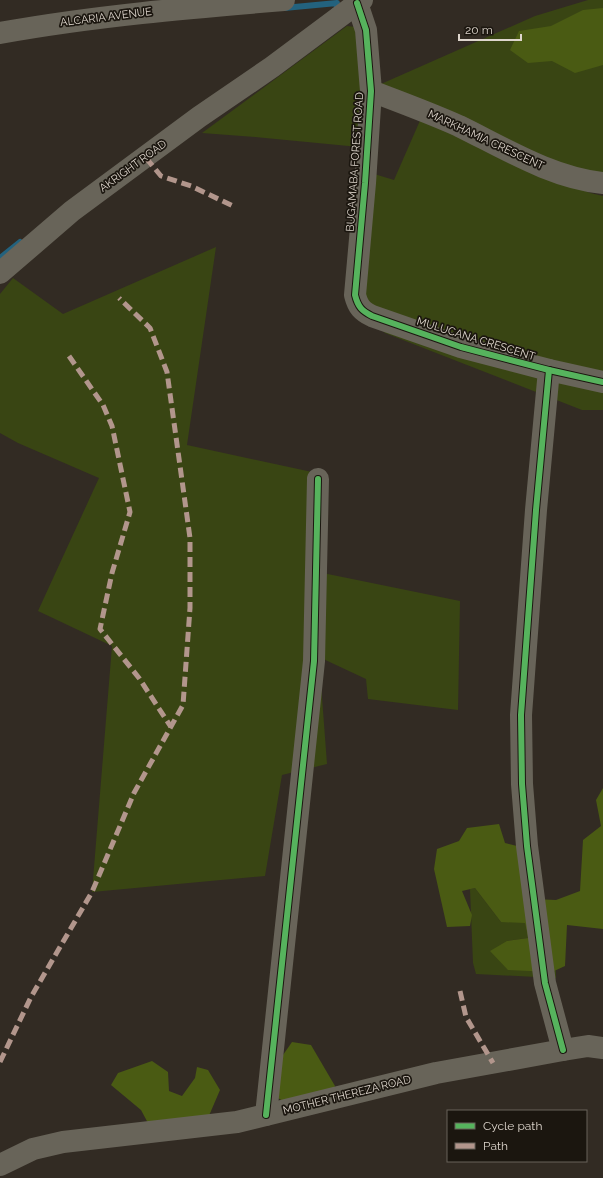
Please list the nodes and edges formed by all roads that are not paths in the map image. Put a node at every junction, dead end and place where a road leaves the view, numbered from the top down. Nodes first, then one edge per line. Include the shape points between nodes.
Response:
1 (284, 0) edge
2 (359, 2) edge
3 (0, 33) edge
4 (371, 91) junction
5 (603, 183) edge
6 (0, 273) edge
7 (355, 295) joint
8 (549, 370) junction
9 (603, 382) edge
10 (318, 479) dead end
11 (603, 1048) edge
12 (563, 1050) junction
13 (266, 1115) junction
14 (0, 1165) edge

1 - 3 street, ALCARIA AVENUE via 162,10 55,23
2 - 4 street, BUGAMABA FOREST ROAD via 366,30
2 - 6 street, AKRIGHT ROAD via 72,211
4 - 5 street, MARKHAMIA CRESCENT via 457,126 544,167 586,182
4 - 7 street, BUGAMABA FOREST ROAD
7 - 8 street, MULUCANA CRESCENT via 363,311 372,316 461,347
8 - 9 street, MULUCANA CRESCENT
8 - 12 street via 521,715 522,776 527,846 545,983
10 - 13 street via 314,661
11 - 12 street, MOTHER THEREZA ROAD via 588,1046
12 - 13 street, MOTHER THEREZA ROAD via 436,1073
13 - 14 street, MOTHER THEREZA ROAD via 237,1122 63,1142 33,1149

